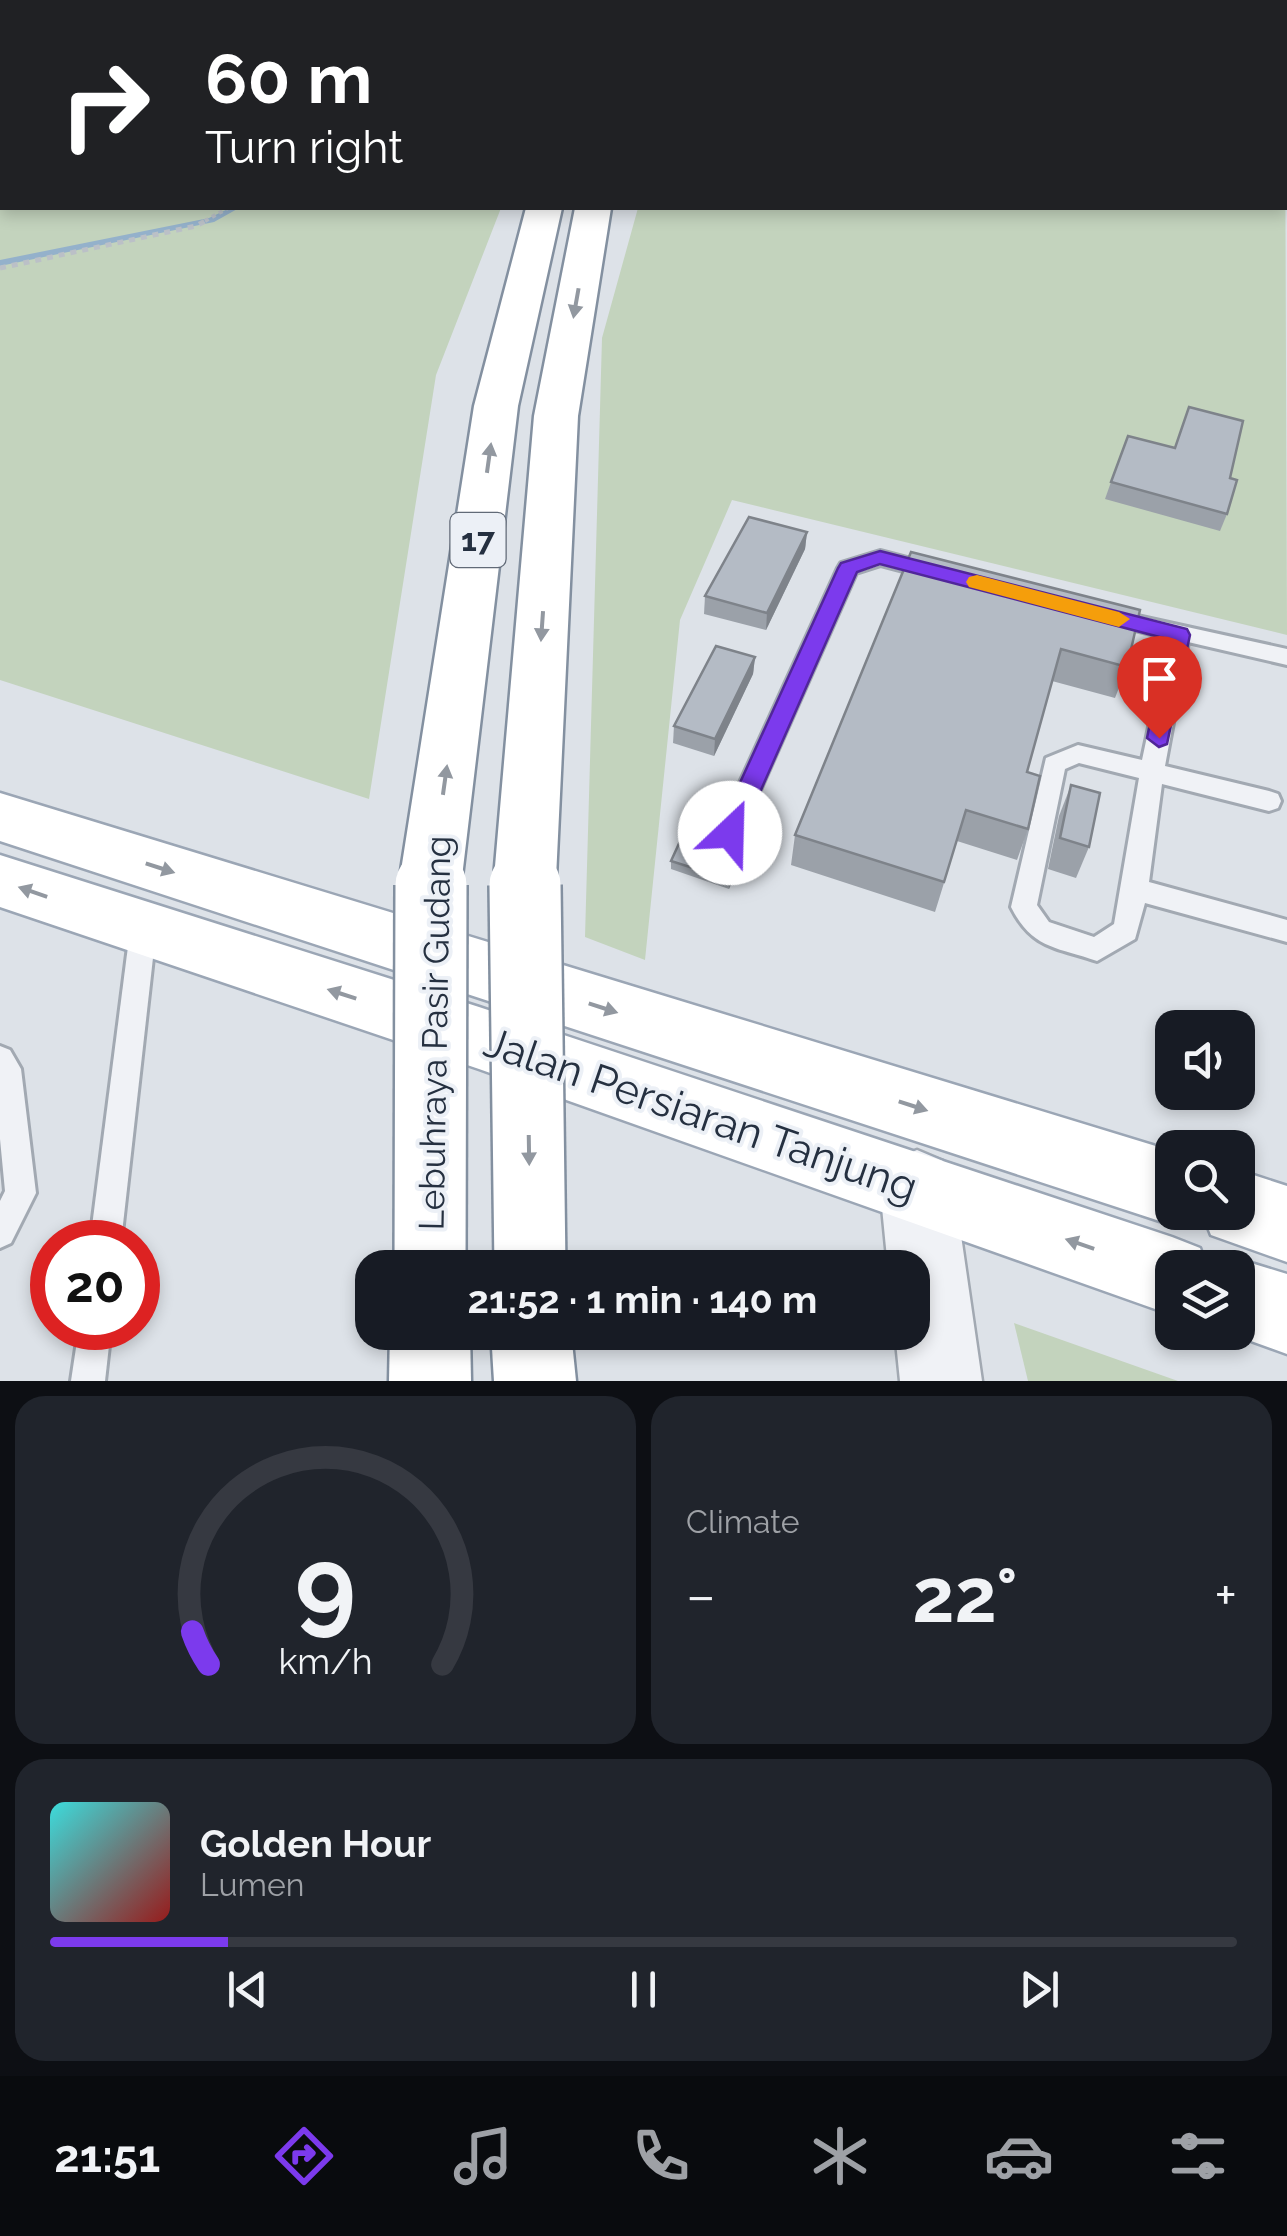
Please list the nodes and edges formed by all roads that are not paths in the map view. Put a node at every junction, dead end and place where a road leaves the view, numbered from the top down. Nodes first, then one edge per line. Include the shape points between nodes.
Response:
1 (544, 210) edge
2 (593, 210) edge
3 (954, 577) edge
4 (1086, 610) edge
5 (1179, 635) junction
6 (1287, 657) edge
7 (1152, 772) junction
8 (1268, 801) dead end
9 (0, 817) edge
10 (730, 833) dead end
11 (0, 881) edge
12 (1135, 889) junction
13 (143, 931) junction
14 (1287, 931) edge
15 (0, 1059) edge
16 (1155, 1183) edge
17 (917, 1187) junction
18 (1255, 1214) edge
19 (108, 1220) edge
20 (1287, 1224) edge
21 (0, 1232) edge
22 (430, 1250) edge
23 (530, 1250) edge
24 (1155, 1270) edge
25 (1255, 1304) edge
26 (1287, 1314) edge
27 (92, 1350) edge
28 (532, 1350) edge
29 (88, 1381) edge
30 (535, 1381) edge
31 (941, 1381) edge

22 -> 1 main road, Lebuhraya Pasir Gudang / 17, bridge via 431,876 496,406
2 -> 23 main road, 17, bridge via 556,416 524,878
3 - 10 lane via 880,558 848,568
4 - 5 lane
5 - 6 lane
5 - 7 lane
7 - 8 lane
7 - 12 lane
7 - 12 lane via 1078,754 1054,764 1024,906 1040,931 1097,949 1126,931
9 -> 16 main road, Jalan Persiaran Tanjung
13 -> 11 main road, Jalan Persiaran Tanjung
12 - 14 lane
17 -> 13 main road, Jalan Persiaran Tanjung
13 - 19 lane
15 - 21 lane via 7,1069 21,1194
24 -> 17 main road, Jalan Persiaran Tanjung
17 - 31 street
18 - 20 main road
25 - 26 main road
27 - 29 lane
28 - 30 main road

